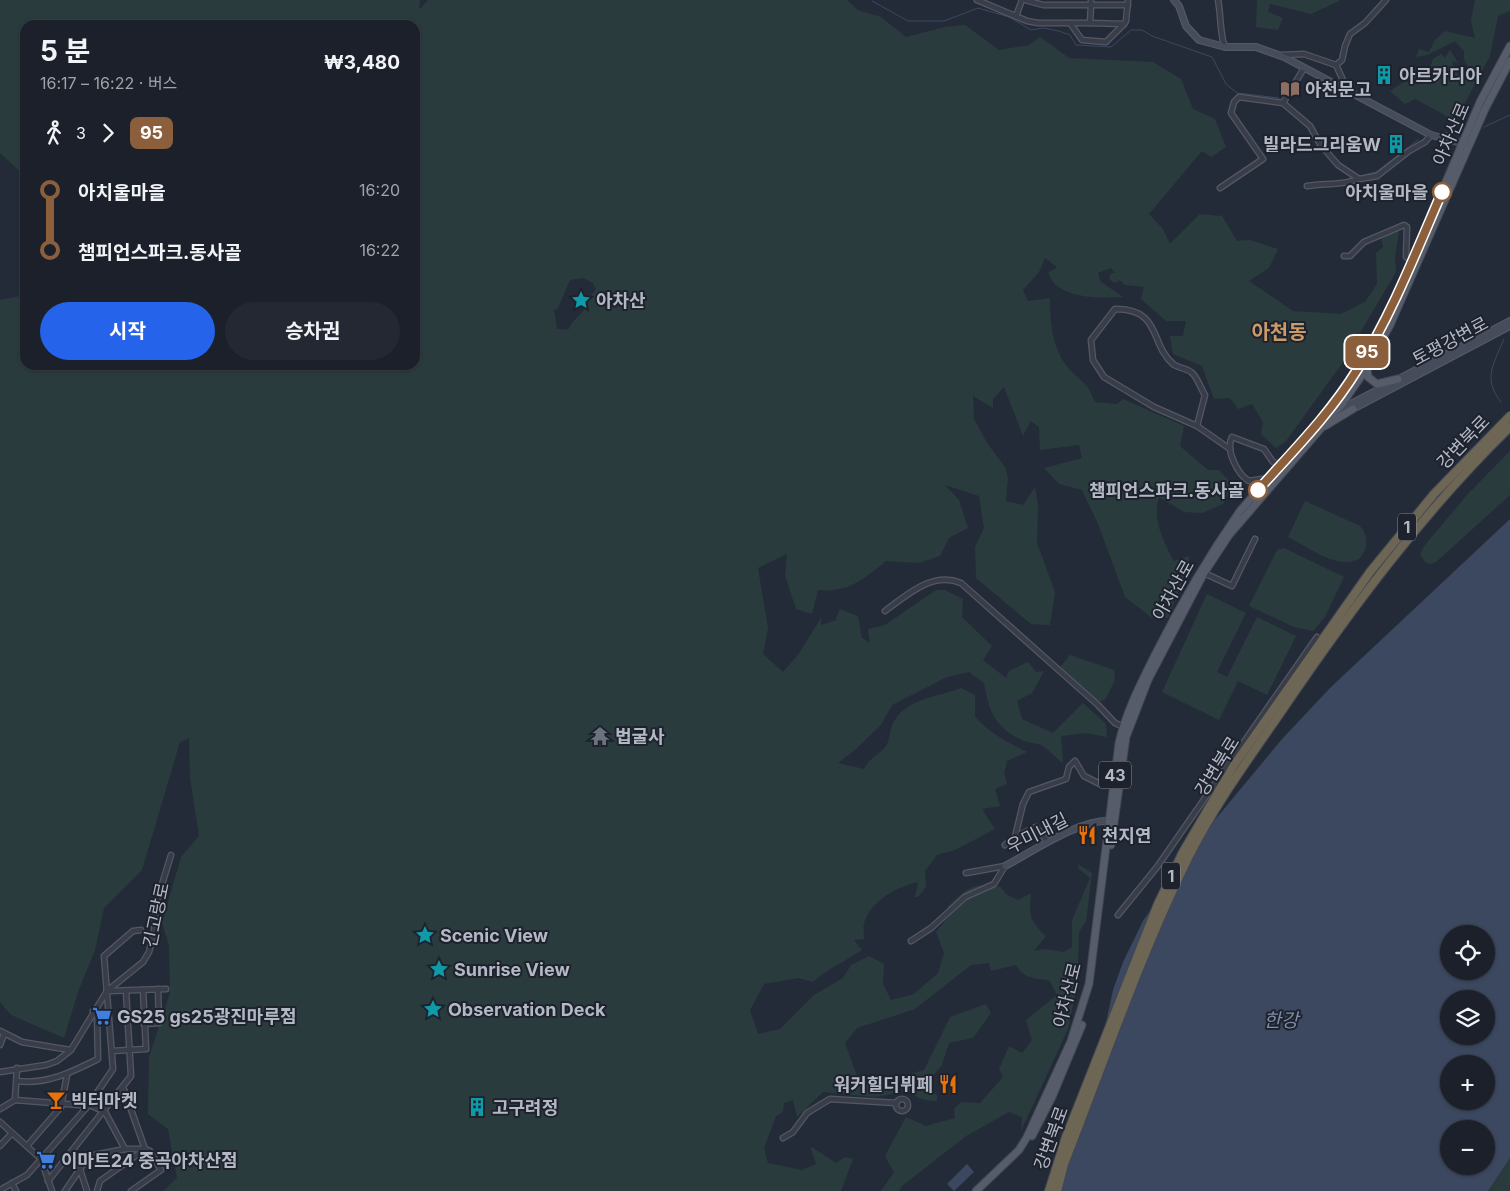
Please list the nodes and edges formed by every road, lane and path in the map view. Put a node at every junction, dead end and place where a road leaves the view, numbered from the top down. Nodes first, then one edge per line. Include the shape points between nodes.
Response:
1 (977, 0) edge
2 (1024, 0) edge
3 (1174, 0) edge
4 (1218, 0) edge
5 (1386, 0) edge
6 (1091, 3) edge
7 (1128, 3) edge
8 (1016, 16) junction
9 (1070, 23) junction
10 (1090, 23) junction
11 (1124, 24) junction
12 (1510, 46) edge
13 (1225, 47) junction
14 (1279, 56) junction
15 (1510, 61) edge
16 (1336, 65) junction
17 (1304, 68) junction
18 (1348, 91) junction
19 (1283, 103) junction
20 (1431, 135) junction
21 (1466, 145) junction
22 (1359, 179) junction
23 (1307, 186) dead end
24 (1220, 188) dead end
25 (1344, 256) dead end
26 (1412, 260) junction
27 (1510, 321) edge
28 (1510, 326) edge
29 (1367, 368) junction
30 (1398, 379) junction
31 (1334, 408) junction
32 (1352, 409) junction
33 (1510, 416) edge
34 (1197, 426) junction
35 (1510, 427) edge
36 (1318, 430) junction
37 (1230, 449) junction
38 (1282, 465) junction
39 (1269, 478) junction
40 (1255, 539) dead end
41 (1204, 573) junction
42 (885, 611) dead end
43 (1323, 639) junction
44 (1136, 700) junction
45 (1126, 727) junction
46 (1123, 737) junction
47 (1114, 783) junction
48 (1111, 821) junction
49 (1014, 837) junction
50 (1047, 841) junction
51 (1005, 845) dead end
52 (171, 855) dead end
53 (1005, 866) junction
54 (966, 873) dead end
55 (1118, 915) dead end
56 (141, 930) dead end
57 (911, 941) dead end
58 (158, 989) junction
59 (166, 989) dead end
60 (143, 990) junction
61 (107, 991) junction
62 (126, 991) junction
63 (93, 1011) junction
64 (144, 1024) junction
65 (2, 1032) edge
66 (0, 1045) edge
67 (71, 1050) junction
68 (130, 1050) junction
69 (112, 1052) junction
70 (16, 1068) junction
71 (0, 1072) edge
72 (66, 1076) junction
73 (17, 1081) junction
74 (124, 1087) junction
75 (15, 1100) junction
76 (62, 1103) junction
77 (896, 1103) dead end
78 (88, 1106) junction
79 (0, 1109) edge
80 (106, 1112) junction
81 (0, 1122) edge
82 (12, 1133) junction
83 (783, 1138) dead end
84 (1070, 1138) junction
85 (0, 1146) edge
86 (27, 1146) junction
87 (125, 1149) junction
88 (145, 1149) junction
89 (41, 1159) junction
90 (80, 1169) junction
91 (48, 1181) junction
92 (12, 1183) junction
93 (0, 1190) edge
94 (16, 1191) edge
95 (52, 1191) edge
96 (65, 1191) edge
97 (87, 1191) edge
98 (97, 1191) edge
99 (131, 1191) edge
100 (976, 1191) edge
101 (981, 1191) edge
102 (1049, 1191) edge
103 (1057, 1191) edge

1 - 8 street
2 - 6 street via 1043,6
2 - 8 street
3 - 13 street via 1186,26 1199,40
4 - 13 street
5 - 16 street via 1350,34 1342,60
6 - 7 street
6 - 10 street
7 - 11 street
8 - 9 street via 1038,23
9 - 10 street
9 - 11 street via 1082,40 1106,42
10 - 11 street
12 - 21 main road, 아차산로 / 43 via 1480,102
13 - 14 street via 1256,47
14 - 16 street via 1304,54
14 - 17 street
15 - 21 main road, 아차산로 / 43
16 - 18 street
17 - 18 street
17 - 19 street
18 - 20 street
19 - 22 street via 1310,126 1338,165
19 - 24 street via 1239,97 1234,102 1233,116 1263,159
20 - 21 street
20 - 22 street via 1377,176
21 - 26 main road, 아차산로 / 43
21 - 29 main road, 아차산로 / 43 via 1408,287
22 - 23 street via 1342,185
25 - 26 street via 1350,256 1364,242 1404,225 1407,226 1406,257
26 - 31 main road, 아차산로 / 43 via 1358,370
27 - 30 street, 토평강변로
28 - 32 street, 토평강변로
29 - 30 main road via 1368,377 1377,384
29 - 31 main road, 아차산로 / 43
30 - 31 street, 토평강변로
31 - 32 street, 토평강변로 via 1342,412
31 - 36 main road, 아차산로 / 43
31 - 38 main road, 아차산로 / 43
32 - 36 main road
33 - 43 highway, 강변북로 / 1 via 1434,494 1370,572
34 - 34 street via 1205,395 1193,372 1173,364 1153,328 1142,316 1131,309 1115,309 1091,340 1093,360 1104,376 1154,407
34 - 37 street
35 - 43 highway, 강변북로 / 1 via 1411,533
36 - 41 main road, 아차산로 / 43 via 1248,511
37 - 38 street via 1228,443 1232,437 1264,449 1273,462
37 - 39 street via 1242,477 1250,482
38 - 39 main road, 아차산로 / 43
39 - 44 main road, 아차산로 / 43 via 1240,511 1199,572
40 - 41 street via 1232,586
41 - 44 main road, 아차산로 / 43
42 - 45 street via 924,585 941,580 961,583 1115,723
43 - 55 street via 1157,867
43 - 84 highway, 강변북로 / 1 via 1234,765 1183,852 1158,904
44 - 45 main road, 아차산로 / 43
45 - 46 main road, 아차산로 / 43
46 - 47 main road, 아차산로 / 43
46 - 48 main road, 아차산로 / 43
47 - 48 main road, 아차산로 / 43
47 - 49 street via 1102,785 1084,776 1074,761 1066,779 1029,792
48 - 50 street, 우미내길 via 1102,820
48 - 100 main road, 아차산로 / 43 via 1089,984 1081,1014 1027,1137 1019,1150
48 - 101 main road, 아차산로 / 43 via 1100,935 1087,1010 1052,1097 1022,1153
49 - 50 street via 1036,827
49 - 51 street
50 - 53 street, 우미내길
52 - 61 street, 긴고랑로 via 156,904 149,952 143,962
53 - 54 street
53 - 57 street, 우미내길 via 994,884 964,898 932,928
56 - 61 street via 133,931 104,956
58 - 59 street
58 - 60 street
58 - 64 street via 160,1023
60 - 62 street
60 - 64 street
61 - 62 street
61 - 63 street, 긴고랑로
61 - 69 street
62 - 68 street
63 - 67 street, 긴고랑로
63 - 72 street via 97,1016 98,1059
64 - 68 street via 146,1049
65 - 66 street
65 - 67 street via 22,1042
67 - 70 street, 긴고랑로 via 46,1065
68 - 69 street
68 - 74 street via 132,1076
69 - 78 street via 113,1069
70 - 71 street, 긴고랑로
70 - 73 street
72 - 73 street via 32,1083
72 - 76 street
73 - 75 street
74 - 80 street
74 - 88 street
75 - 76 street
75 - 79 street
76 - 78 street
76 - 86 street
77 - 83 street via 830,1099 807,1112 793,1132
78 - 80 street
78 - 89 street
80 - 87 street
80 - 91 street
81 - 82 street
82 - 85 street
82 - 86 street
84 - 102 highway, 강변북로
84 - 103 highway, 강변북로
86 - 89 street
87 - 88 street
87 - 90 street via 89,1156
88 - 98 street via 100,1181
88 - 99 street via 150,1151 161,1170
89 - 91 street
89 - 92 street via 27,1175
90 - 96 street
90 - 97 street
91 - 95 street
92 - 93 street
92 - 94 street

